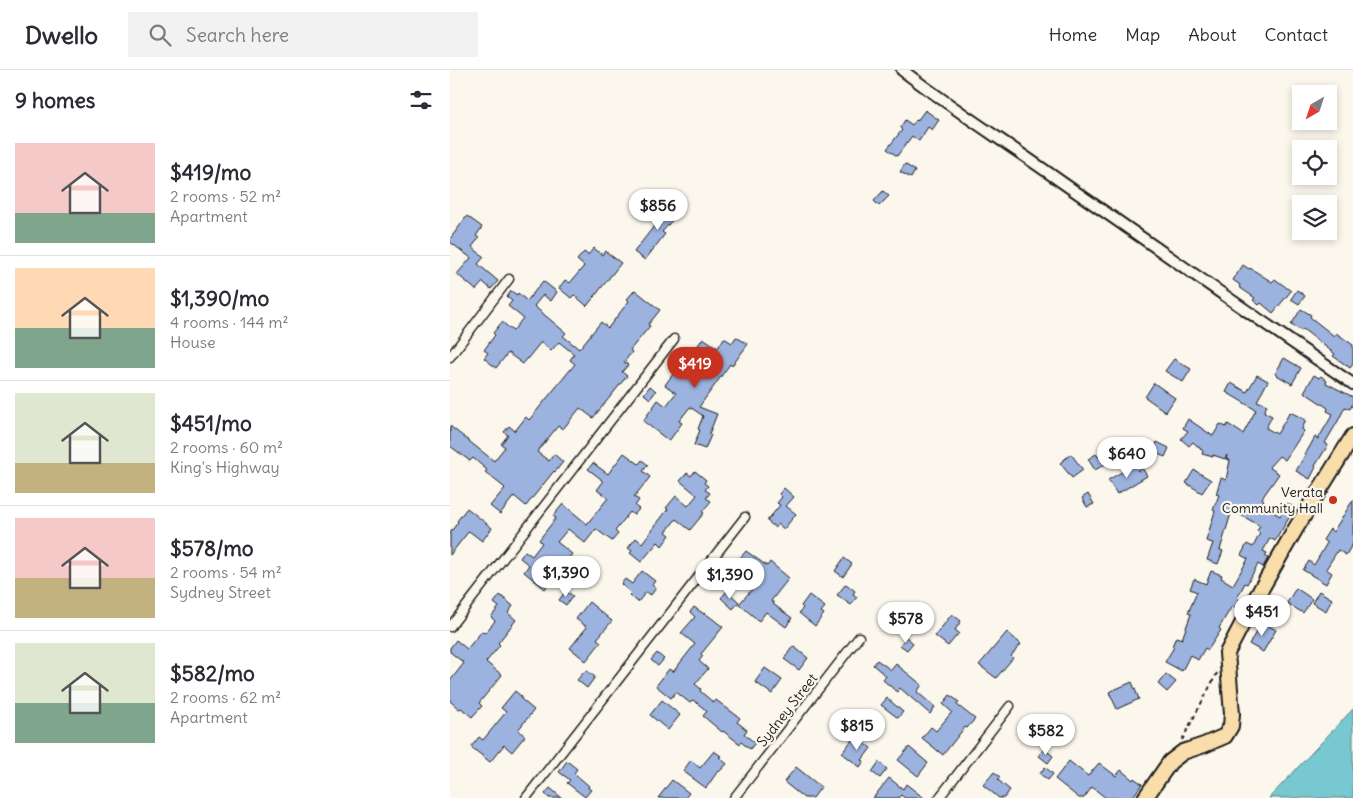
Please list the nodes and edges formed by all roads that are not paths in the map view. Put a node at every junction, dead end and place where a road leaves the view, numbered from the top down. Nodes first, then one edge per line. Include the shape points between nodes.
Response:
1 (902, 70) edge
2 (509, 279) dead end
3 (674, 339) dead end
4 (450, 357) edge
5 (1353, 384) edge
6 (1353, 436) edge
7 (745, 517) dead end
8 (450, 627) edge
9 (859, 637) dead end
10 (1010, 706) dead end
11 (526, 798) edge
12 (734, 798) edge
13 (938, 798) edge
14 (1145, 798) edge

1 - 5 street
2 - 4 street
3 - 8 street
6 - 14 highway via 1296,528 1227,653 1231,726 1225,736 1183,752 1170,762
7 - 11 street
9 - 12 street, Sydney Street
10 - 13 street

